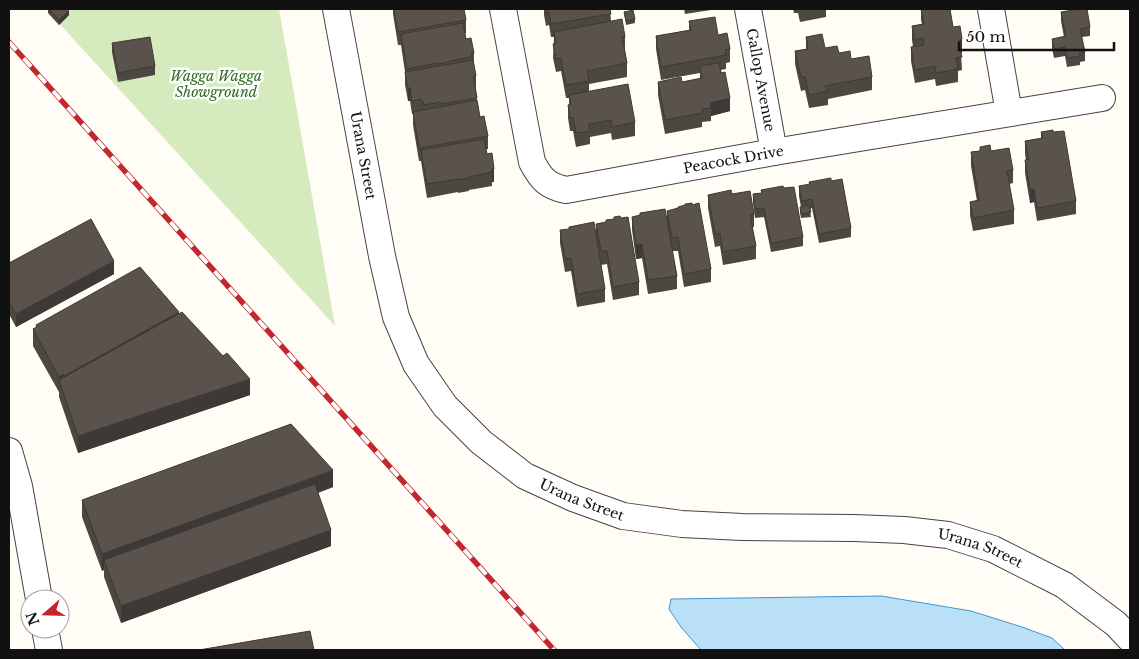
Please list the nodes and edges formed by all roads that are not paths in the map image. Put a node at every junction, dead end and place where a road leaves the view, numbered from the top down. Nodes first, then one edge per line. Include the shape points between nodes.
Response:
1 (336, 9) edge
2 (503, 9) edge
3 (748, 9) edge
4 (990, 9) edge
5 (1102, 98) dead end
6 (1009, 113) junction
7 (774, 152) junction
8 (9, 451) edge
9 (37, 589) edge
10 (1130, 639) edge

1 - 10 street, Urana Street via 396,317 416,364 445,406 481,442 525,476 622,516 682,524 904,530 948,535 993,549 1064,584 1116,624
2 - 7 street, Peacock Drive via 532,162 539,175 555,188 566,190
3 - 7 street, Gallop Avenue
4 - 6 street
5 - 6 street, Peacock Drive
6 - 7 street, Peacock Drive
8 - 9 street via 19,486

